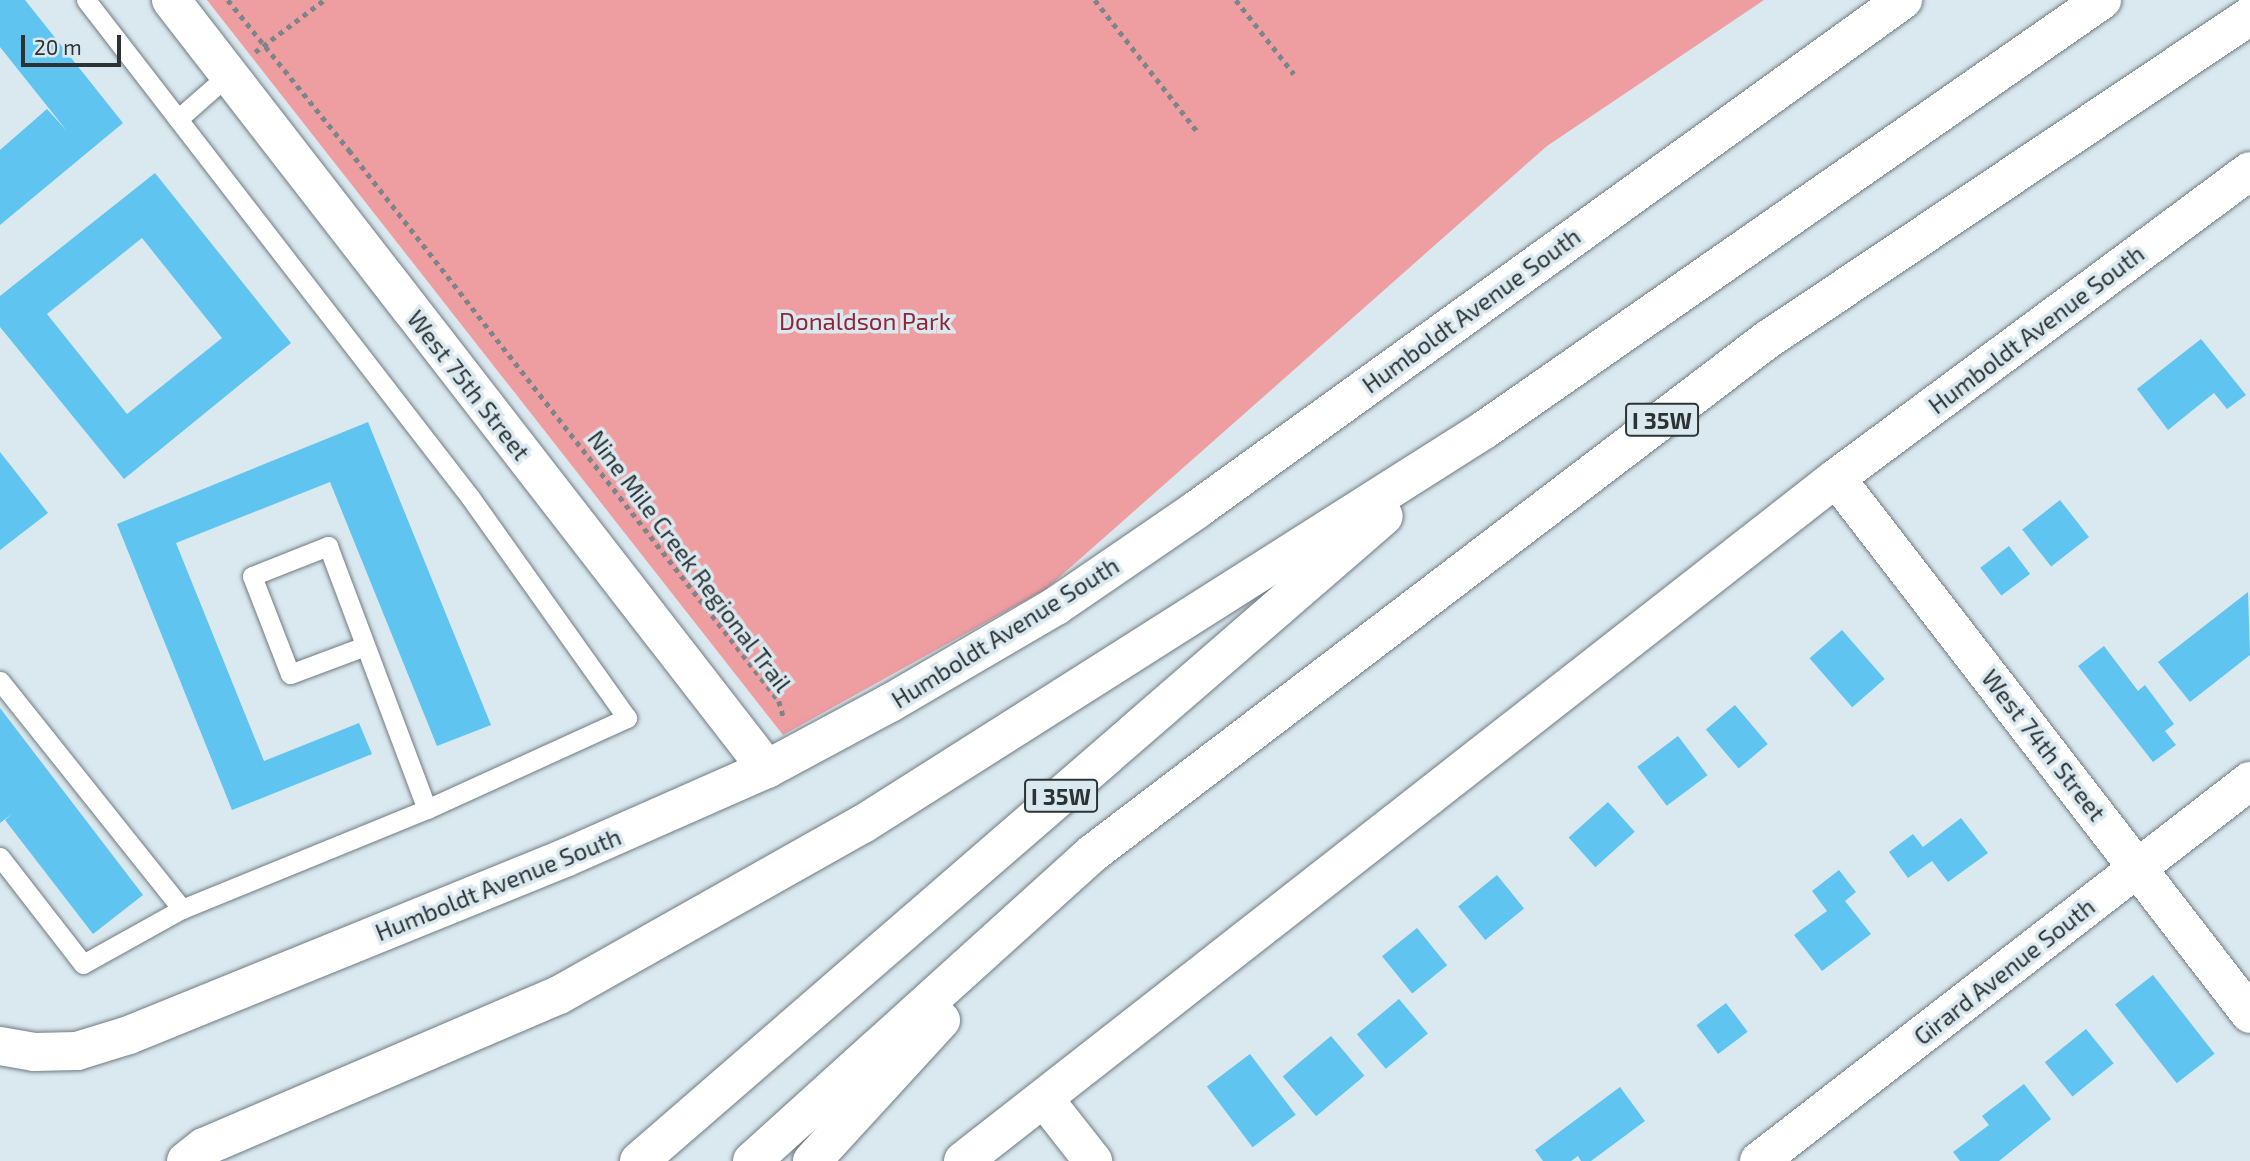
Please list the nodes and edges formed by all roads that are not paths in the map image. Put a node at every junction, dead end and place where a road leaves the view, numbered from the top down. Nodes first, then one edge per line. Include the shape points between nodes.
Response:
1 (86, 0) edge
2 (171, 0) edge
3 (1902, 0) edge
4 (2102, 0) edge
5 (2250, 16) edge
6 (229, 74) junction
7 (178, 119) junction
8 (2250, 171) edge
9 (1484, 430) junction
10 (1836, 478) junction
11 (365, 646) junction
12 (0, 681) edge
13 (780, 762) junction
14 (2250, 781) edge
15 (427, 810) junction
16 (1093, 853) junction
17 (0, 857) edge
18 (2138, 867) junction
19 (182, 909) junction
20 (2250, 1014) edge
21 (0, 1046) edge
22 (1045, 1100) junction
23 (186, 1161) edge
24 (639, 1161) edge
25 (752, 1161) edge
26 (812, 1161) edge
27 (963, 1161) edge
28 (1093, 1161) edge
29 (1759, 1161) edge

1 - 7 lane
2 - 6 main road, West 75th Street
3 - 13 main road, Humboldt Avenue South via 1056,606
4 - 9 main road, I 35W
5 - 16 main road, I 35W via 1767,340
6 - 7 lane
6 - 13 main road, West 75th Street
7 - 15 lane via 470,497 627,718
8 - 10 main road, Humboldt Avenue South
9 - 23 main road via 863,824 559,995 204,1147
9 - 24 main road, I 35W
10 - 18 main road, West 74th Street
10 - 22 main road, Humboldt Avenue South
11 - 11 lane via 328,546 252,576 290,674
11 - 15 lane
12 - 19 lane
13 - 21 main road, Humboldt Avenue South via 565,858 129,1035 77,1051 34,1052
14 - 18 main road, Girard Avenue South
15 - 19 lane
16 - 25 main road, I 35W
16 - 26 main road
17 - 19 lane via 83,964
18 - 20 main road, West 74th Street
18 - 29 main road, Girard Avenue South
22 - 27 main road, Humboldt Avenue South
22 - 28 main road

